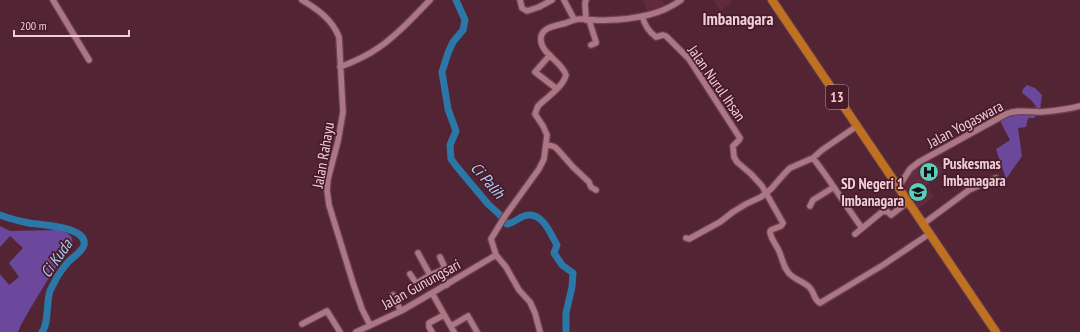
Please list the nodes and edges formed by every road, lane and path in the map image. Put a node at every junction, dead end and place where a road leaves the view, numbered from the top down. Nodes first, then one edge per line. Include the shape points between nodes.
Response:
1 (53, 0) edge
2 (302, 0) edge
3 (430, 0) edge
4 (520, 0) edge
5 (552, 0) edge
6 (564, 0) edge
7 (586, 0) edge
8 (681, 0) edge
9 (772, 0) edge
10 (642, 16) junction
11 (574, 19) junction
12 (587, 20) junction
13 (591, 46) dead end
14 (550, 55) junction
15 (89, 60) dead end
16 (340, 67) junction
17 (557, 89) junction
18 (1080, 106) edge
19 (857, 126) junction
20 (546, 144) junction
21 (813, 158) junction
22 (996, 178) dead end
23 (834, 187) junction
24 (898, 188) junction
25 (596, 190) dead end
26 (767, 193) junction
27 (908, 202) junction
28 (810, 206) dead end
29 (923, 224) junction
30 (862, 228) junction
31 (855, 234) dead end
32 (929, 234) junction
33 (686, 238) dead end
34 (418, 253) dead end
35 (496, 255) junction
36 (440, 257) dead end
37 (440, 271) junction
38 (410, 274) dead end
39 (430, 275) junction
40 (957, 276) junction
41 (447, 285) junction
42 (432, 294) junction
43 (392, 295) dead end
44 (401, 310) junction
45 (444, 314) junction
46 (302, 324) dead end
47 (370, 325) junction
48 (451, 326) junction
49 (989, 330) edge
50 (340, 332) edge
51 (356, 332) edge
52 (432, 332) edge
53 (454, 332) edge
54 (477, 332) edge
55 (540, 332) edge
56 (996, 332) edge

1 - 15 street
2 - 16 street, Jalan Rahayu via 318,9 337,33
3 - 16 street via 380,47
4 - 5 street via 522,8 527,11
6 - 11 street
7 - 12 street
8 - 10 street via 668,9
9 - 19 highway, 13
10 - 12 street via 622,20
10 - 26 street, Jalan Nurul Ihsan via 648,31 656,37 666,36 689,59 740,138 733,146 734,157
11 - 12 street
11 - 14 street via 549,27 542,34 542,44
12 - 13 street via 596,42
14 - 17 street via 566,75
14 - 17 street via 535,72
16 - 47 street, Jalan Rahayu via 343,112 327,190 333,221 358,298
17 - 20 street via 538,106 535,114 546,132
18 - 24 street, Jalan Yogaswara via 1006,114 919,162 910,169
19 - 21 street
19 - 24 highway, 13
20 - 25 street via 555,147
20 - 35 street via 544,159 539,168 491,239
21 - 23 street
21 - 26 street via 790,168
22 - 29 street via 969,190
23 - 28 street via 813,200
23 - 30 street
24 - 27 highway, 13
26 - 32 street via 783,223 770,232 787,271 808,286 815,300 820,303
26 - 33 street via 700,234 689,240
27 - 29 highway, 13
27 - 30 street via 892,215 883,211
29 - 32 highway, 13
30 - 31 street
32 - 40 highway, 13
34 - 39 street
35 - 41 street, Jalan Gunungsari
35 - 55 street via 530,302
36 - 37 street via 445,268
37 - 39 street
37 - 41 street
38 - 39 street via 417,283
40 - 49 highway, 13 via 962,289
40 - 56 highway, 13
41 - 42 street, Jalan Gunungsari
42 - 44 street, Jalan Gunungsari
42 - 45 street
43 - 44 street
44 - 47 street, Jalan Gunungsari
45 - 48 street
45 - 52 street via 429,323
46 - 50 street via 327,311
47 - 51 street, Jalan Gunungsari
48 - 53 street
48 - 54 street via 468,316

